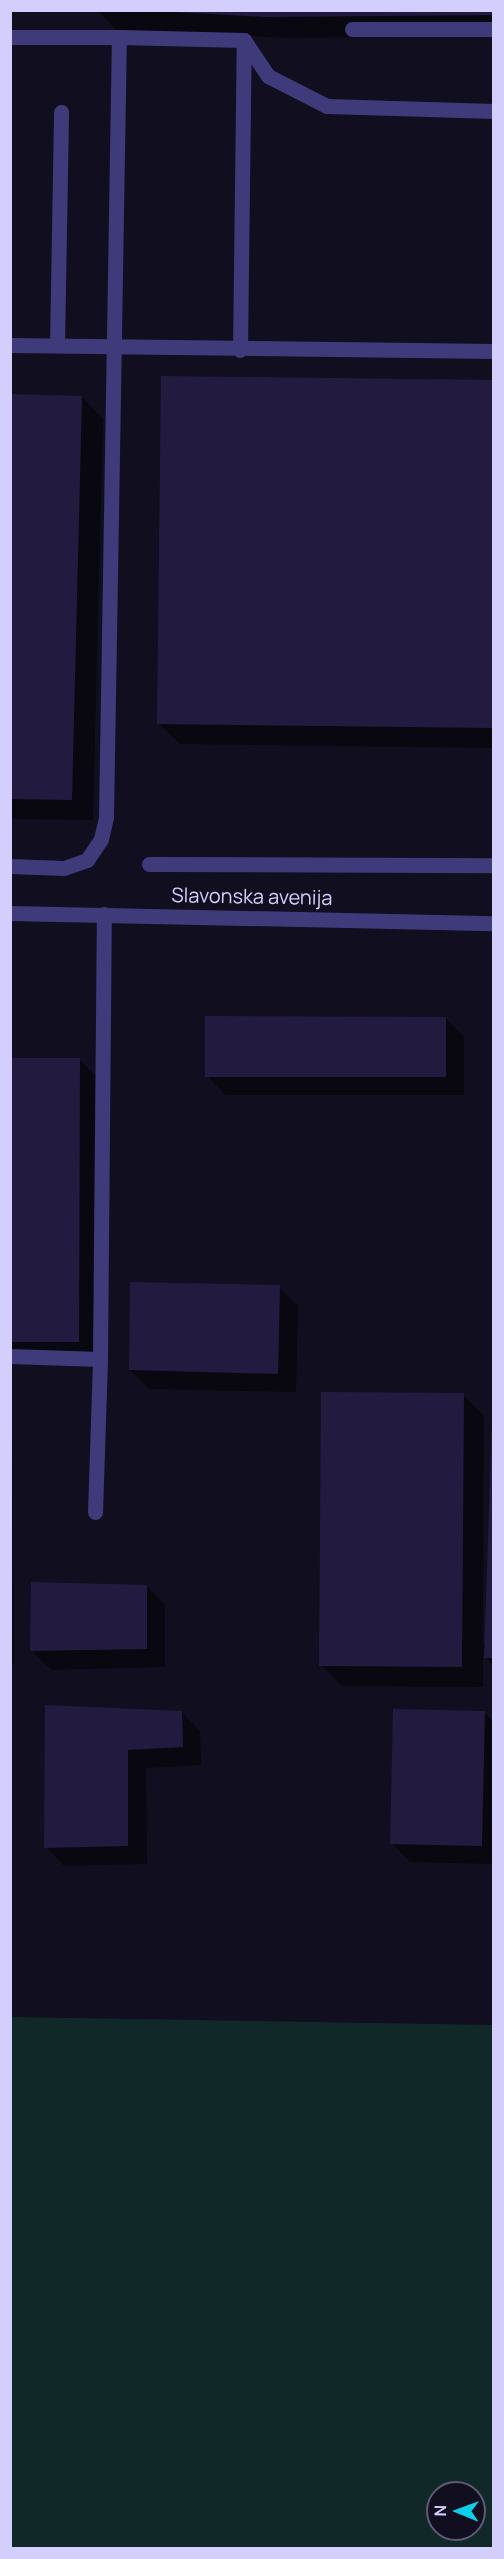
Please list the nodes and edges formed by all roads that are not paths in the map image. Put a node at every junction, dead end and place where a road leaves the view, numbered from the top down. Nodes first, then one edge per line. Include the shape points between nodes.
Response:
1 (352, 29) dead end
2 (494, 29) edge
3 (10, 37) edge
4 (119, 37) junction
5 (244, 40) junction
6 (494, 111) edge
7 (61, 112) dead end
8 (10, 345) edge
9 (57, 345) junction
10 (113, 346) junction
11 (240, 350) junction
12 (494, 351) edge
13 (149, 864) dead end
14 (494, 865) edge
15 (10, 866) edge
16 (10, 913) edge
17 (104, 914) junction
18 (494, 923) edge
19 (10, 1356) edge
20 (100, 1359) junction
21 (95, 1512) dead end

1 - 2 street
3 - 4 street
4 - 5 street
4 - 10 street
5 - 6 street via 268,76 327,106
5 - 11 street
7 - 9 street
8 - 9 street
9 - 10 street
10 - 11 street
10 - 15 street via 105,817 101,839 87,860 64,868
11 - 12 street
13 - 14 street
16 - 17 street, Slavonska avenija
17 - 18 street, Slavonska avenija
17 - 20 street
19 - 20 street
20 - 21 street

